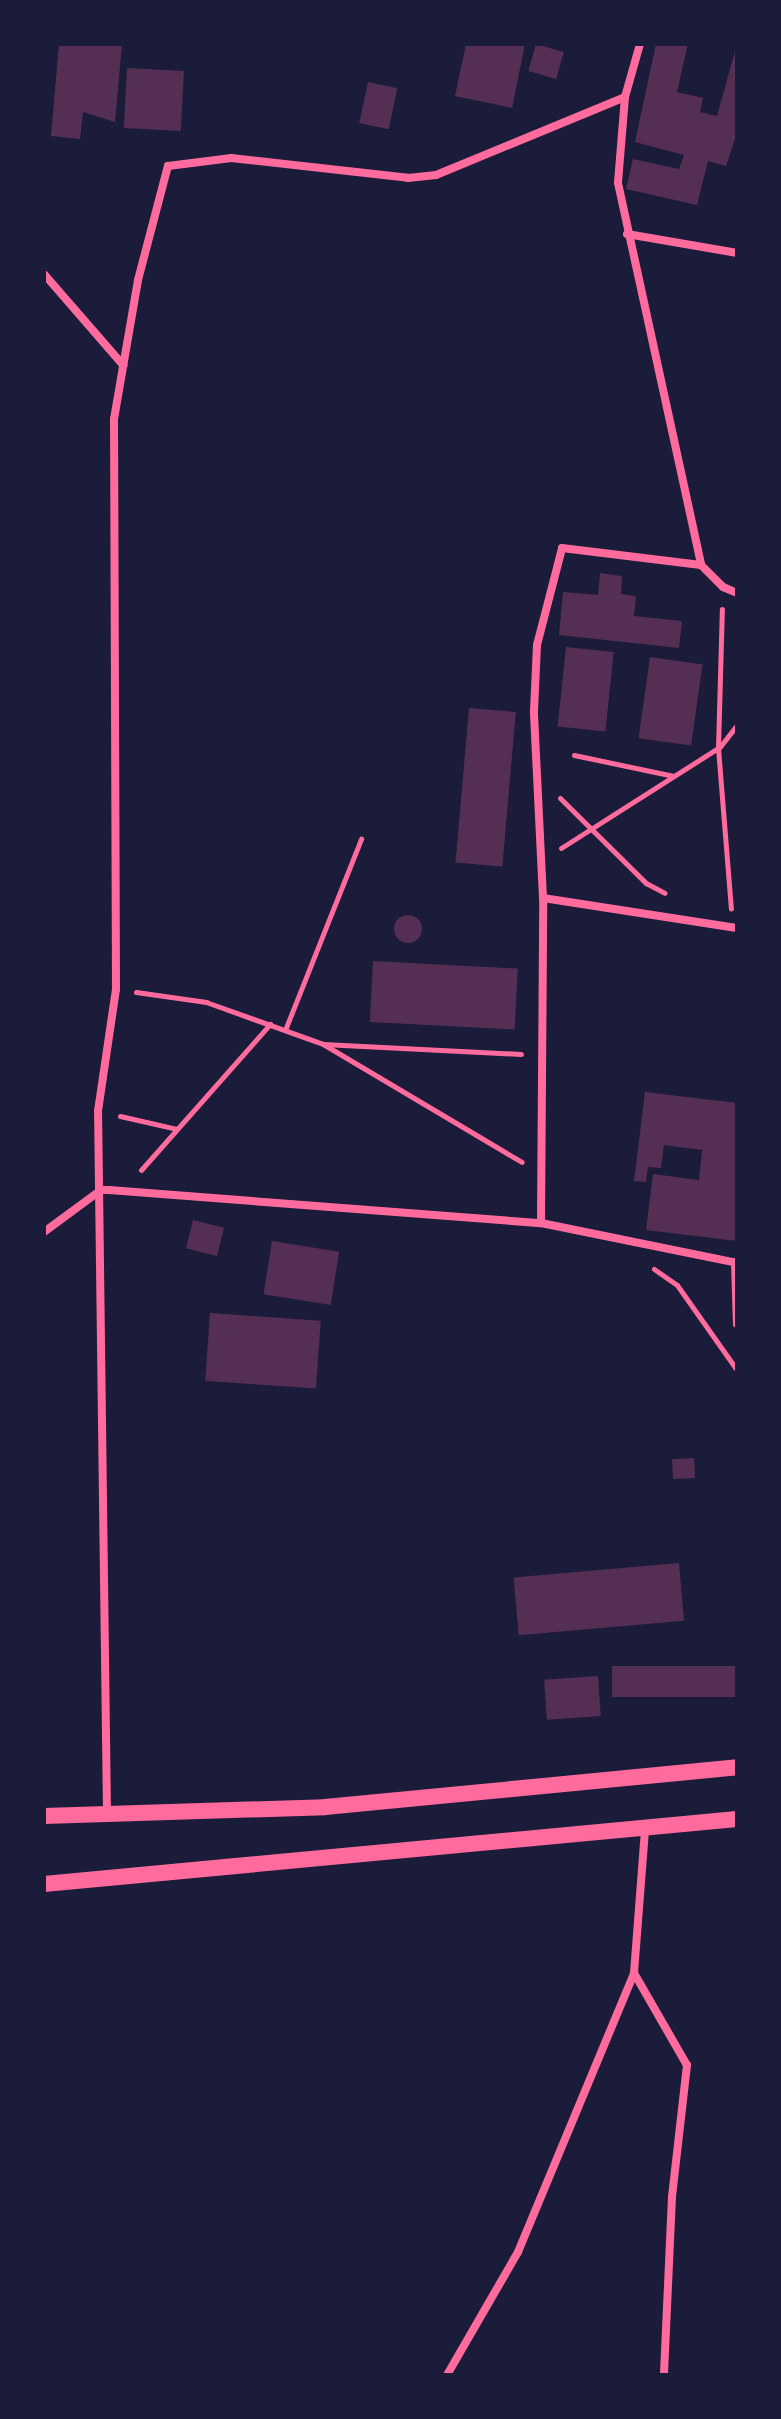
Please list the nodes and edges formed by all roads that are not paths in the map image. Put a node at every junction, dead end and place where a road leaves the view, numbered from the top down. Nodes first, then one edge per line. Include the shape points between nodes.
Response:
1 (640, 44) edge
2 (625, 97) junction
3 (627, 234) junction
4 (737, 253) edge
5 (44, 274) edge
6 (123, 365) junction
7 (701, 565) junction
8 (737, 593) edge
9 (543, 898) junction
10 (734, 928) edge
11 (101, 1190) junction
12 (541, 1223) junction
13 (44, 1232) edge
14 (736, 1263) edge
15 (737, 1324) edge
16 (737, 1767) edge
17 (107, 1814) junction
18 (44, 1816) edge
19 (737, 1819) edge
20 (645, 1830) junction
21 (44, 1884) edge
22 (634, 1973) junction
23 (447, 2375) edge
24 (664, 2375) edge

1 - 2 street
2 - 3 street via 618,183
2 - 6 street via 436,175 408,178 231,158 168,166
3 - 4 street
3 - 7 street
5 - 6 street
6 - 11 street via 114,419 116,989 98,1111
7 - 8 street
7 - 9 street via 562,548 537,645
9 - 10 street
9 - 12 street
11 - 12 street
11 - 13 street
11 - 17 street
12 - 14 street
14 - 15 street
16 - 17 main road via 325,1807
17 - 18 main road
19 - 20 main road
20 - 21 main road
20 - 22 street
22 - 23 street via 518,2252
22 - 24 street via 687,2065 672,2197

